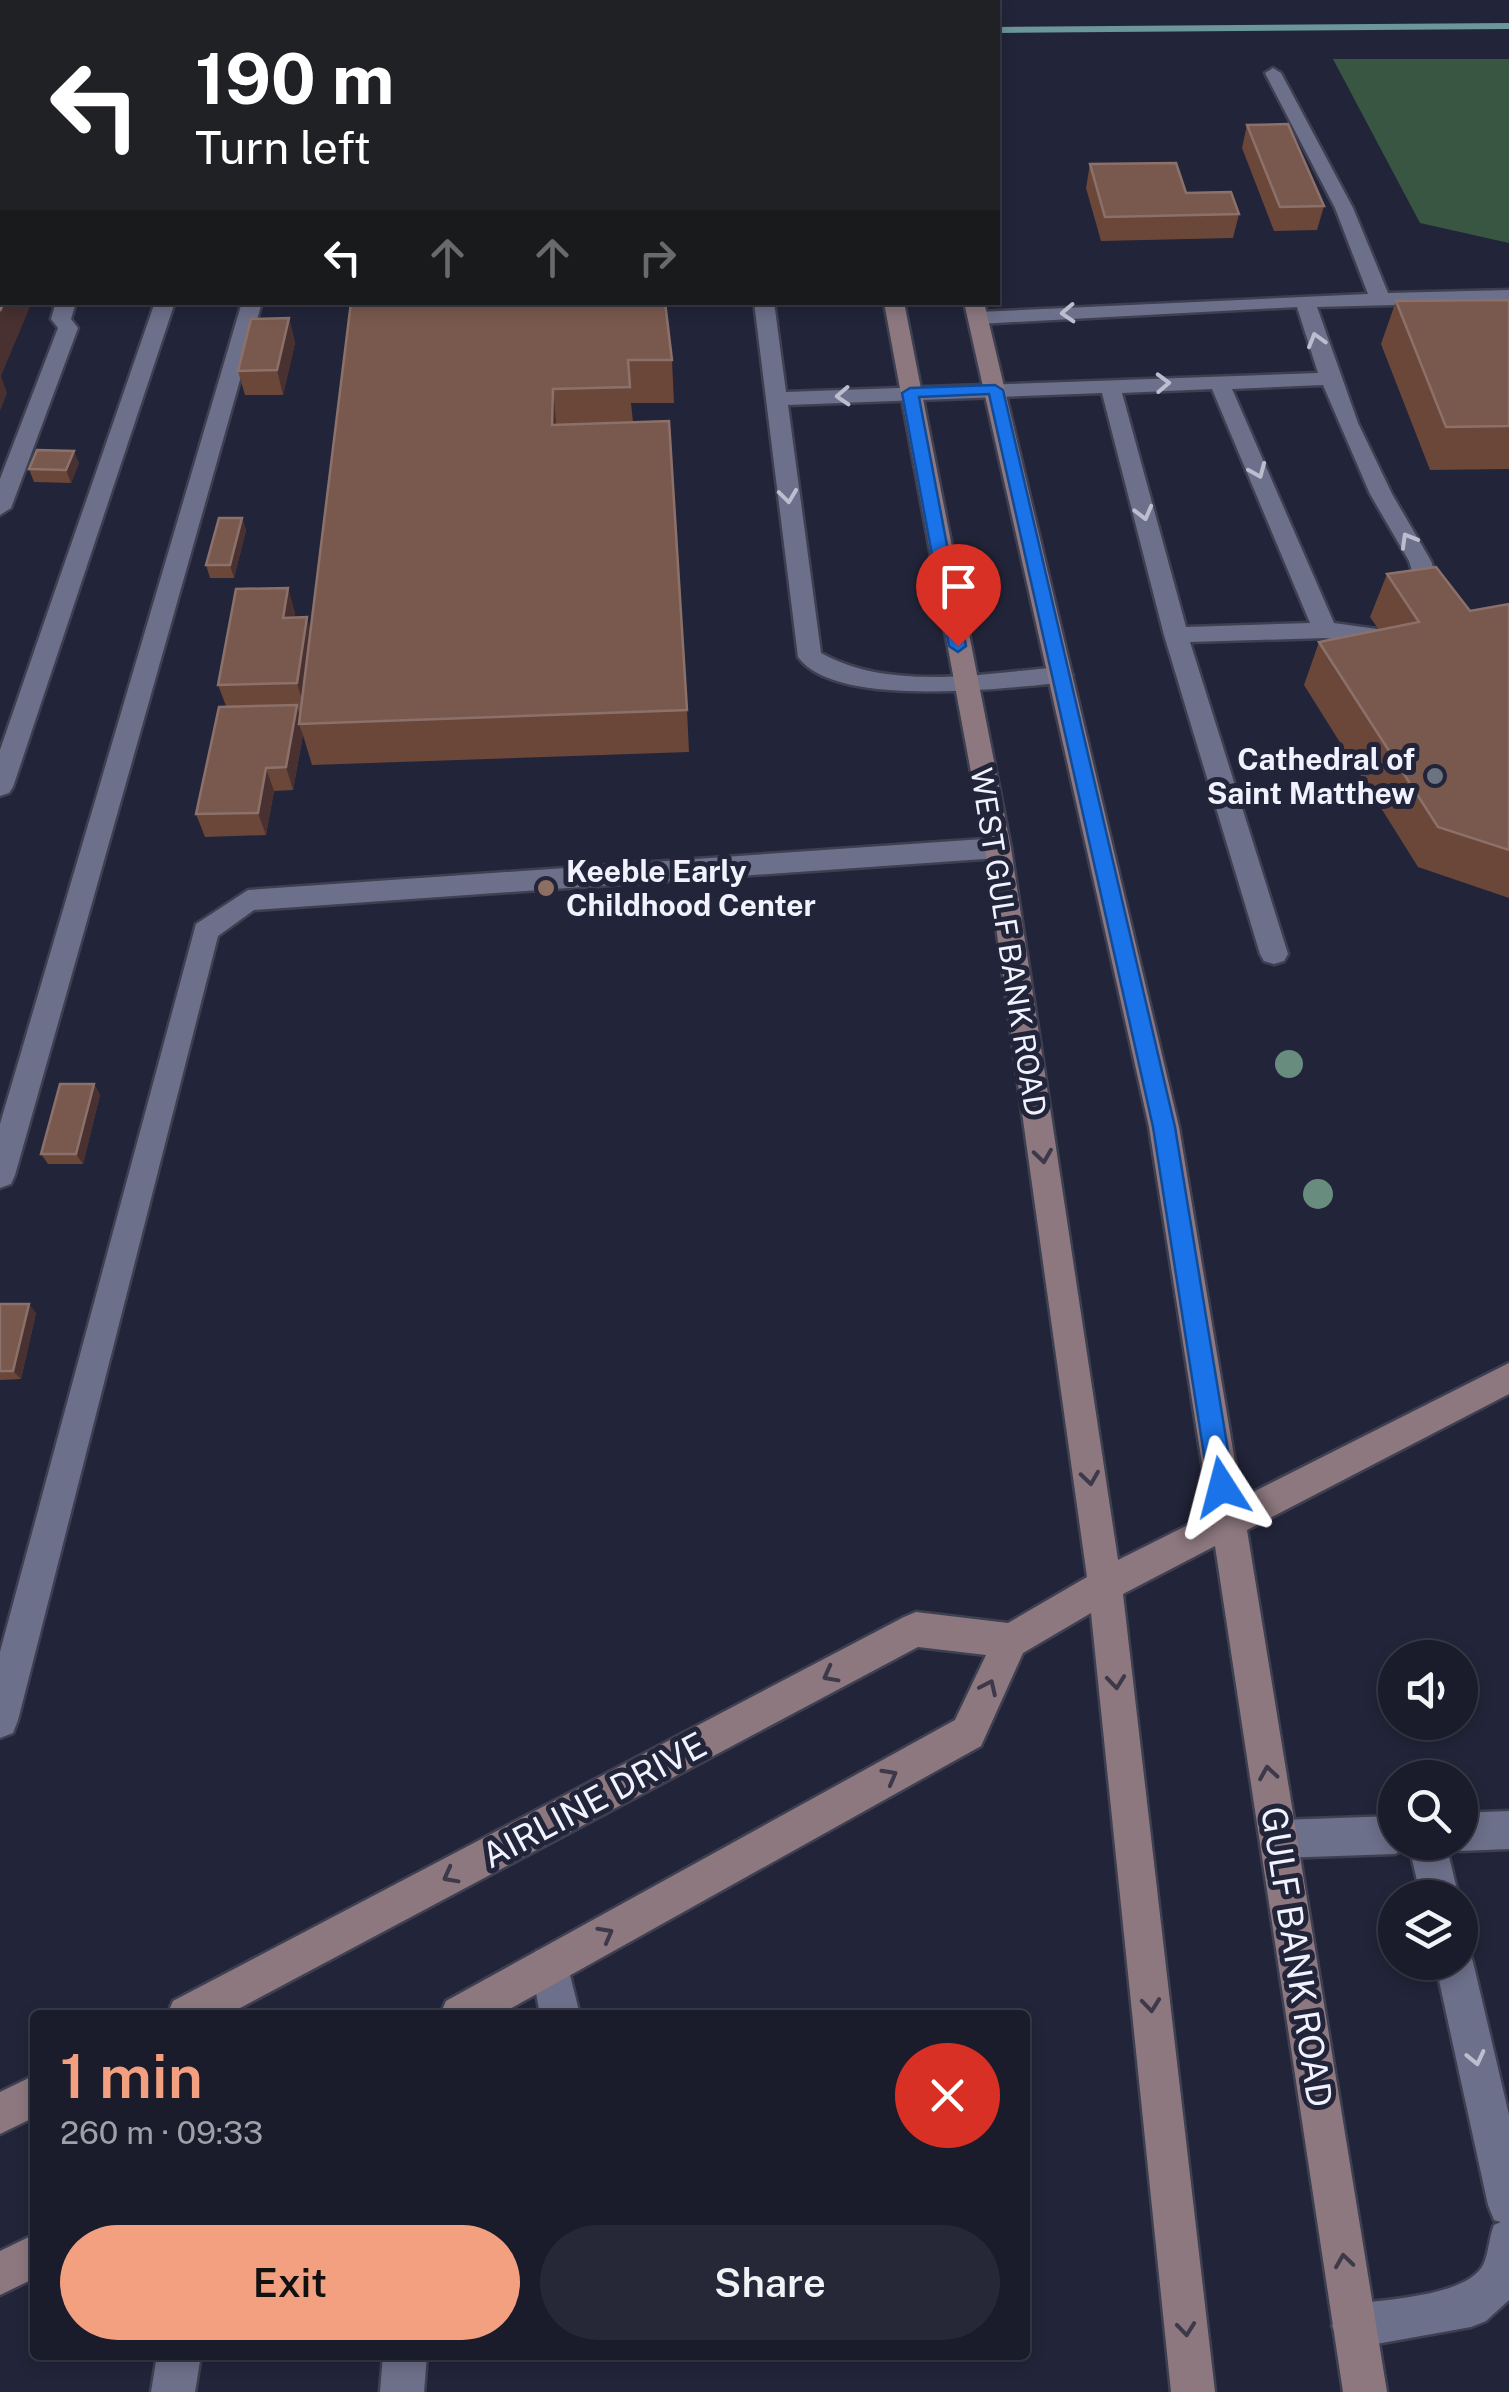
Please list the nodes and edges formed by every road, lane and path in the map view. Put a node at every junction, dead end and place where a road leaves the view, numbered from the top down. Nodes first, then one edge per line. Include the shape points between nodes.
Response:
1 (1274, 74) dead end
2 (1509, 296) edge
3 (1380, 298) junction
4 (1306, 300) junction
5 (65, 305) edge
6 (164, 305) edge
7 (251, 305) edge
8 (764, 305) edge
9 (895, 305) edge
10 (976, 310) edge
11 (1328, 378) junction
12 (1219, 382) junction
13 (1110, 385) junction
14 (995, 390) junction
15 (910, 393) junction
16 (776, 399) junction
17 (0, 508) edge
18 (1325, 630) junction
19 (1434, 631) edge
20 (1176, 636) junction
21 (1384, 638) edge
22 (1061, 675) junction
23 (964, 682) junction
24 (0, 787) edge
25 (998, 848) junction
26 (1274, 954) dead end
27 (0, 1175) edge
28 (1509, 1378) edge
29 (1228, 1523) junction
30 (1105, 1585) junction
31 (1011, 1641) junction
32 (0, 1720) edge
33 (1509, 1830) edge
34 (1478, 1831) edge
35 (1378, 1836) edge
36 (1279, 1839) junction
37 (550, 1965) junction
38 (1458, 1980) edge
39 (195, 2010) edge
40 (469, 2010) edge
41 (559, 2010) edge
42 (30, 2098) edge
43 (0, 2114) edge
44 (1509, 2205) edge
45 (1509, 2240) edge
46 (30, 2258) edge
47 (0, 2274) edge
48 (1354, 2326) junction
49 (178, 2360) edge
50 (405, 2360) edge
51 (173, 2392) edge
52 (402, 2392) edge
53 (1192, 2392) edge
54 (1365, 2392) edge

1 - 3 lane via 1344,208
2 - 3 lane
3 - 4 lane
4 -> 10 lane
11 -> 4 lane
5 - 17 lane via 68,328
6 - 24 lane
7 - 27 lane
8 - 16 lane
9 - 15 main road, WEST GULF BANK ROAD
10 - 14 main road
11 - 12 lane
19 -> 11 lane via 1431,581
13 -> 12 lane
12 -> 18 lane
13 - 14 lane
13 -> 20 lane
14 - 15 lane
14 - 22 main road
15 -> 16 lane
15 - 23 main road, WEST GULF BANK ROAD
16 -> 23 lane via 810,657 840,672 915,686
18 - 20 lane
18 - 21 lane
20 - 26 lane
22 - 23 lane
22 - 29 main road via 1164,1127
23 - 25 main road, WEST GULF BANK ROAD
25 -> 30 main road, WEST GULF BANK ROAD
25 - 32 lane via 248,900 206,931
28 - 29 main road
29 - 30 main road
36 -> 29 main road, GULF BANK ROAD
30 - 31 main road
30 -> 53 main road
37 -> 31 main road via 968,1733
31 -> 39 main road, AIRLINE DRIVE via 916,1629
33 - 34 lane
35 - 36 lane
48 -> 36 main road, GULF BANK ROAD
37 - 40 main road
37 - 41 lane
38 -> 44 lane
42 - 43 main road
45 - 48 lane via 1503,2276 1470,2306
46 - 47 main road
48 - 54 main road, GULF BANK ROAD
49 - 51 lane
50 - 52 lane

